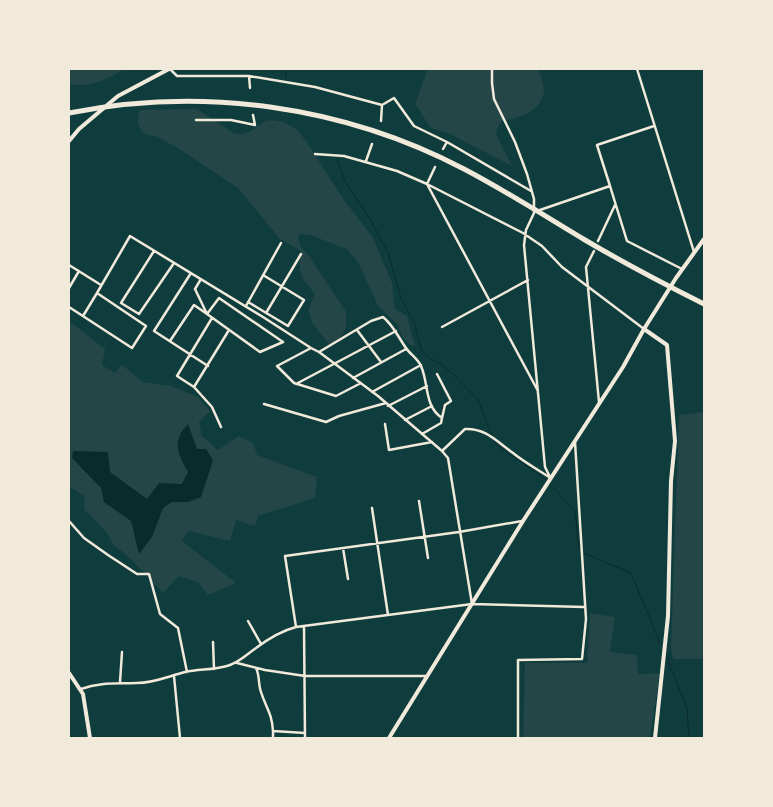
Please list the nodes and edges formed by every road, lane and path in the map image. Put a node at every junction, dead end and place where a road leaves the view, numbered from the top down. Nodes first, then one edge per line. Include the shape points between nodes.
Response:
1 (169, 69) edge
2 (492, 69) edge
3 (637, 69) edge
4 (249, 76) junction
5 (250, 88) dead end
6 (382, 105) junction
7 (69, 113) edge
8 (253, 115) dead end
9 (196, 120) dead end
10 (380, 121) dead end
11 (654, 126) junction
12 (69, 141) edge
13 (447, 142) junction
14 (372, 144) dead end
15 (443, 149) dead end
16 (315, 154) dead end
17 (366, 162) junction
18 (435, 166) dead end
19 (427, 184) junction
20 (610, 186) junction
21 (532, 192) junction
22 (615, 204) junction
23 (534, 213) junction
24 (525, 235) junction
25 (704, 239) edge
26 (598, 242) dead end
27 (281, 243) dead end
28 (154, 251) junction
29 (594, 251) dead end
30 (694, 252) junction
31 (301, 254) dead end
32 (174, 262) junction
33 (69, 265) edge
34 (682, 269) junction
35 (79, 271) junction
36 (191, 273) junction
37 (263, 275) junction
38 (201, 279) junction
39 (528, 280) junction
40 (101, 285) junction
41 (281, 286) junction
42 (588, 287) junction
43 (69, 288) edge
44 (97, 293) junction
45 (199, 298) junction
46 (248, 302) junction
47 (490, 302) junction
48 (704, 304) edge
49 (194, 305) junction
50 (246, 306) junction
51 (69, 307) edge
52 (266, 313) junction
53 (207, 314) junction
54 (83, 316) junction
55 (212, 318) junction
56 (442, 327) dead end
57 (644, 329) junction
58 (230, 330) junction
59 (357, 330) junction
60 (396, 331) junction
61 (170, 341) junction
62 (368, 345) junction
63 (311, 348) junction
64 (406, 348) junction
65 (319, 352) junction
66 (190, 354) junction
67 (381, 362) junction
68 (334, 363) junction
69 (421, 365) junction
70 (208, 366) junction
71 (437, 374) dead end
72 (354, 378) junction
73 (361, 383) junction
74 (296, 384) junction
75 (427, 386) junction
76 (194, 388) junction
77 (372, 392) junction
78 (538, 392) junction
79 (264, 404) dead end
80 (387, 405) junction
81 (599, 405) junction
82 (432, 406) junction
83 (442, 418) junction
84 (405, 420) junction
85 (385, 424) dead end
86 (221, 427) dead end
87 (422, 434) junction
88 (432, 442) junction
89 (575, 442) junction
90 (442, 451) junction
91 (549, 481) junction
92 (419, 501) dead end
93 (372, 508) dead end
94 (69, 520) edge
95 (523, 521) junction
96 (459, 532) junction
97 (425, 537) junction
98 (377, 543) junction
99 (343, 548) junction
100 (428, 558) dead end
101 (348, 579) dead end
102 (472, 604) junction
103 (584, 607) junction
104 (388, 615) junction
105 (248, 621) dead end
106 (304, 626) junction
107 (296, 627) junction
108 (213, 642) dead end
109 (261, 644) junction
110 (122, 652) dead end
111 (237, 663) junction
112 (256, 668) junction
113 (214, 669) junction
114 (187, 672) junction
115 (69, 673) edge
116 (174, 676) junction
117 (305, 676) junction
118 (427, 676) junction
119 (120, 682) junction
120 (81, 689) junction
121 (273, 731) junction
122 (305, 733) junction
123 (90, 738) edge
124 (180, 738) edge
125 (273, 738) edge
126 (305, 738) edge
127 (389, 738) edge
128 (518, 738) edge
129 (655, 738) edge

1 - 4 street via 177,76
1 - 12 main road via 118,96
2 - 21 street via 494,99 515,142
3 - 11 street
4 - 5 street
4 - 6 street via 315,87
6 - 10 street
6 - 13 street via 394,98 414,126
7 - 48 highway via 142,103 248,104 302,112 381,133 464,169
8 - 9 street via 255,125 231,120
11 - 20 street via 597,145
11 - 30 street
13 - 15 street
13 - 21 street
14 - 17 street
16 - 17 street via 344,156
17 - 19 street
18 - 19 street
19 - 24 street
19 - 47 street
20 - 22 street
20 - 23 street
21 - 23 street
22 - 26 street
22 - 34 street via 627,241
23 - 24 street
24 - 39 street
24 - 42 street
25 - 30 main road
27 - 37 street
28 - 32 street
28 - 32 street via 121,303 139,314
28 - 40 street via 130,236
29 - 42 street via 586,267
30 - 34 main road
31 - 41 street
32 - 36 street
33 - 35 street
34 - 57 main road
35 - 40 street
35 - 43 street
36 - 38 street
36 - 61 street via 154,331
37 - 41 street
37 - 46 street
38 - 45 street via 195,289
38 - 50 street
39 - 47 street
39 - 78 street
40 - 44 street
41 - 52 street
41 - 52 street via 304,300 288,326
42 - 57 street
42 - 81 street
44 - 54 street
44 - 54 street via 146,326 132,348
45 - 49 street
45 - 53 street
46 - 50 street
46 - 52 street
47 - 56 street
47 - 78 street
49 - 53 street
49 - 61 street
50 - 63 street
51 - 54 street
53 - 55 street
53 - 58 street via 220,298 283,342 260,352
55 - 58 street
55 - 66 street
57 - 81 main road
57 - 129 main road via 667,345 675,441 668,616
58 - 70 street
59 - 60 street via 383,317
59 - 62 street
59 - 65 street
60 - 62 street
60 - 64 street
61 - 66 street
62 - 67 street
62 - 68 street
63 - 65 street
63 - 74 street via 277,366
64 - 67 street
64 - 69 street
65 - 68 street
66 - 70 street
66 - 76 street via 177,376
67 - 72 street
68 - 72 street
68 - 74 street
69 - 75 street
69 - 77 street
70 - 76 street
71 - 83 street via 451,401 445,406
72 - 73 street
73 - 74 street via 336,396
73 - 77 street
75 - 80 street
75 - 82 street via 427,397
76 - 86 street via 212,407
77 - 80 street
78 - 91 street
79 - 80 street via 326,422
80 - 84 street
81 - 89 main road
82 - 83 street via 435,414
82 - 84 street
83 - 87 street via 441,424
84 - 87 street
85 - 88 street via 389,450
87 - 88 street
88 - 90 street
89 - 91 main road
89 - 103 street
90 - 91 street via 465,429 475,428 496,439
90 - 96 street via 448,458
91 - 95 main road
92 - 97 street
93 - 98 street
94 - 114 street via 84,538 108,556 137,574 149,574 160,614 178,628
95 - 96 street
95 - 102 main road
96 - 97 street
96 - 102 street
97 - 98 street
97 - 100 street
98 - 99 street
98 - 104 street
99 - 101 street
99 - 107 street via 285,556
102 - 103 street
102 - 104 street
102 - 118 main road
103 - 128 street via 582,660 518,660
104 - 106 street
105 - 109 street
106 - 107 street
106 - 117 street
107 - 109 street via 282,631
108 - 113 street
109 - 111 street
110 - 119 street
111 - 112 street
111 - 113 street
112 - 117 street
112 - 121 street via 261,692 272,717
113 - 114 street
114 - 116 street
115 - 120 main road
116 - 119 street via 138,683
116 - 124 street
117 - 118 street
117 - 122 street
118 - 127 main road
119 - 120 street via 94,684
120 - 123 main road
121 - 122 street
121 - 125 street
122 - 126 street

